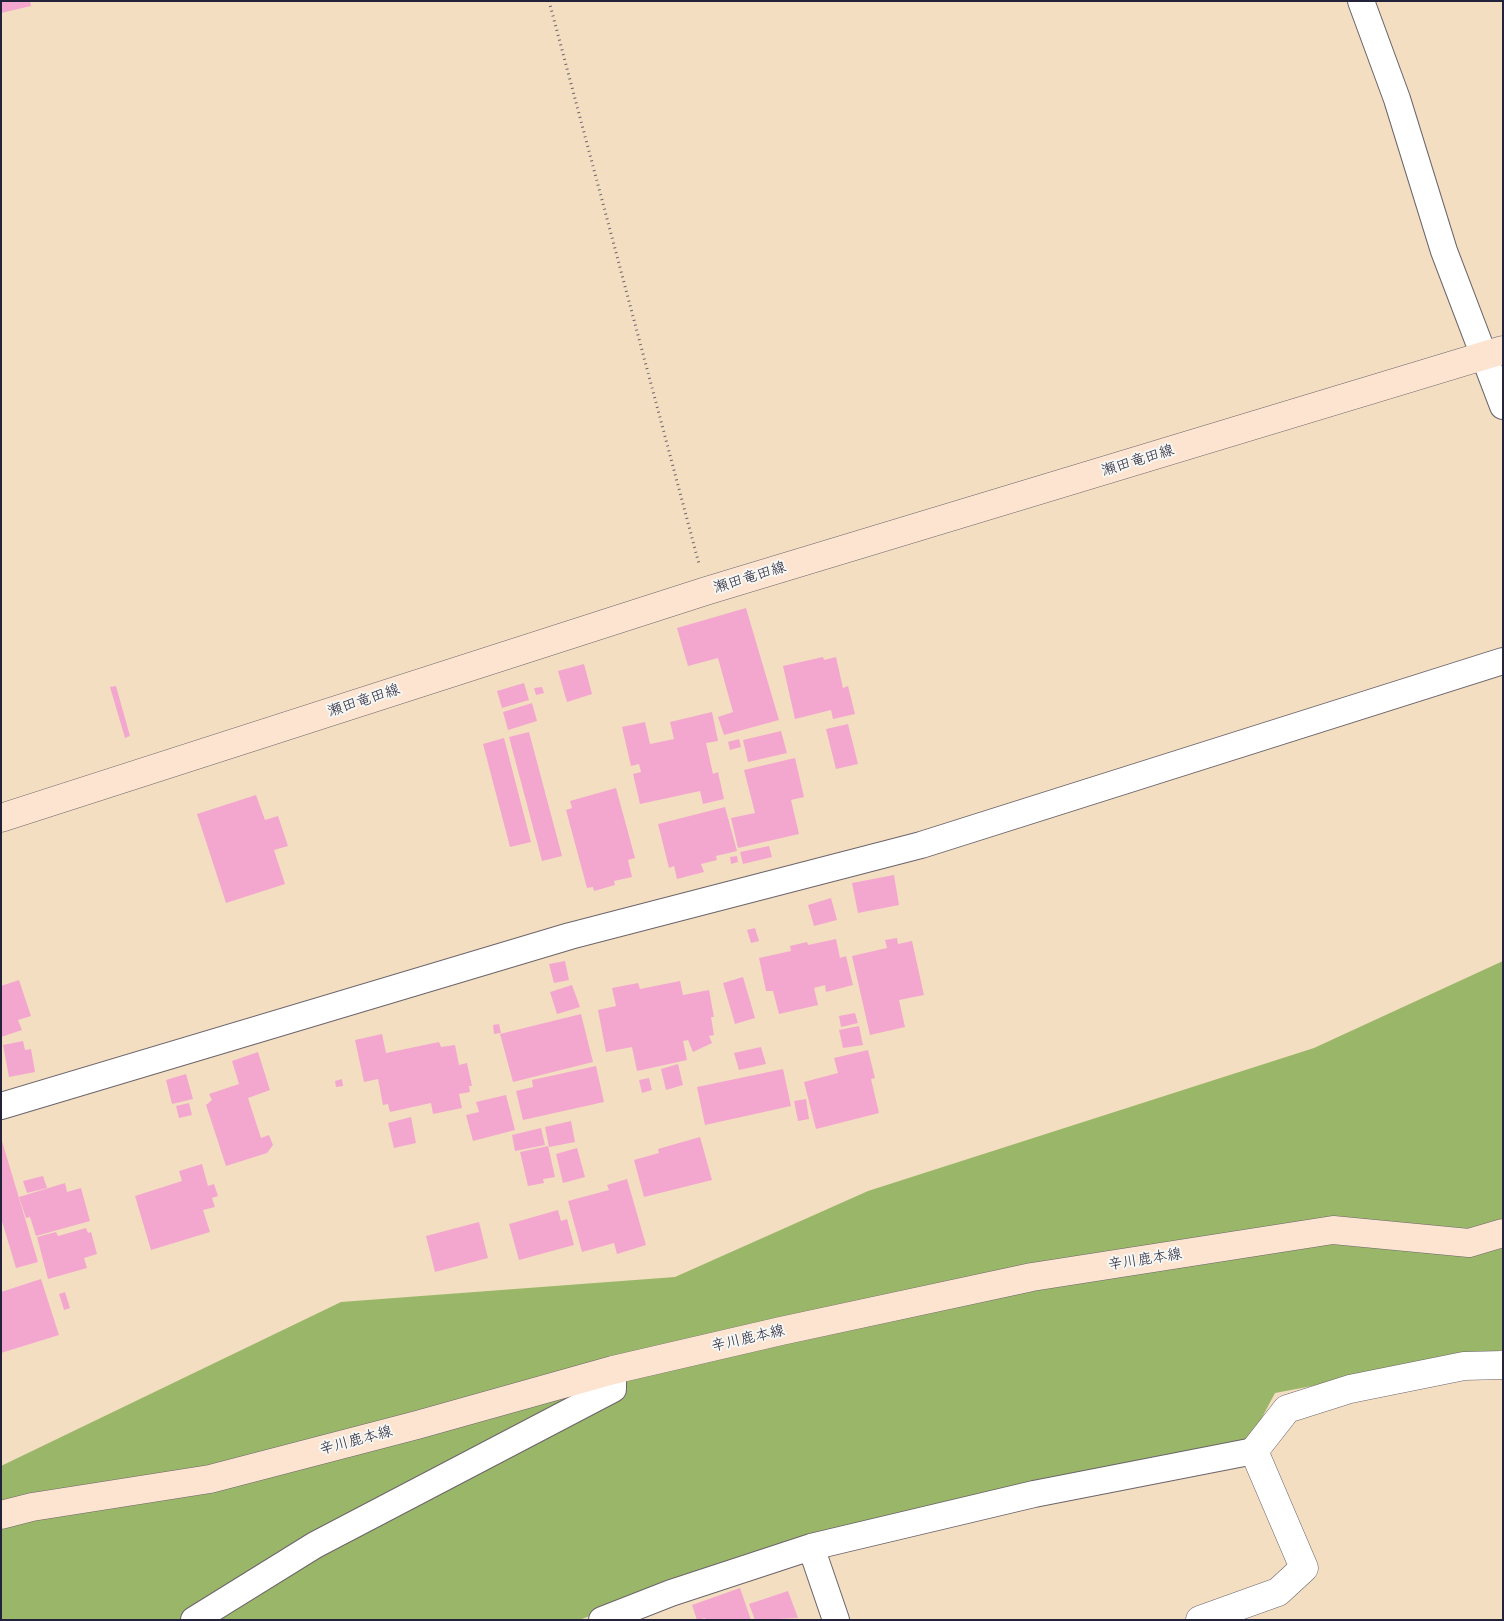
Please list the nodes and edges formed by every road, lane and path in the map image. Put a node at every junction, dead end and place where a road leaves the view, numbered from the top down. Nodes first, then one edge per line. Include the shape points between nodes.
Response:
1 (549, 1) edge
2 (1361, 1) edge
3 (1493, 353) edge
4 (1503, 406) edge
5 (706, 591) junction
6 (1503, 661) edge
7 (1, 818) edge
8 (1, 1106) edge
9 (1503, 1233) edge
10 (1503, 1365) edge
11 (613, 1370) junction
12 (1254, 1451) junction
13 (1, 1515) edge
14 (811, 1547) junction
15 (194, 1620) edge
16 (602, 1620) edge
17 (836, 1620) edge
18 (1200, 1620) edge

1 - 5 path
2 - 3 street via 1397,99 1444,251
3 - 4 street
3 - 5 main road, 瀬田竜田線
5 - 7 main road, 瀬田竜田線
6 - 8 street via 921,845 570,936
9 - 11 main road, 辛川鹿本線 via 1469,1243 1333,1230 1032,1277
10 - 12 street via 1464,1366 1350,1389 1287,1409
11 - 13 main road, 辛川鹿本線 via 210,1479 32,1507
11 - 15 street via 613,1389 315,1545
12 - 14 street via 1034,1494
12 - 18 street via 1304,1568 1278,1592
14 - 16 street via 671,1593
14 - 17 street

